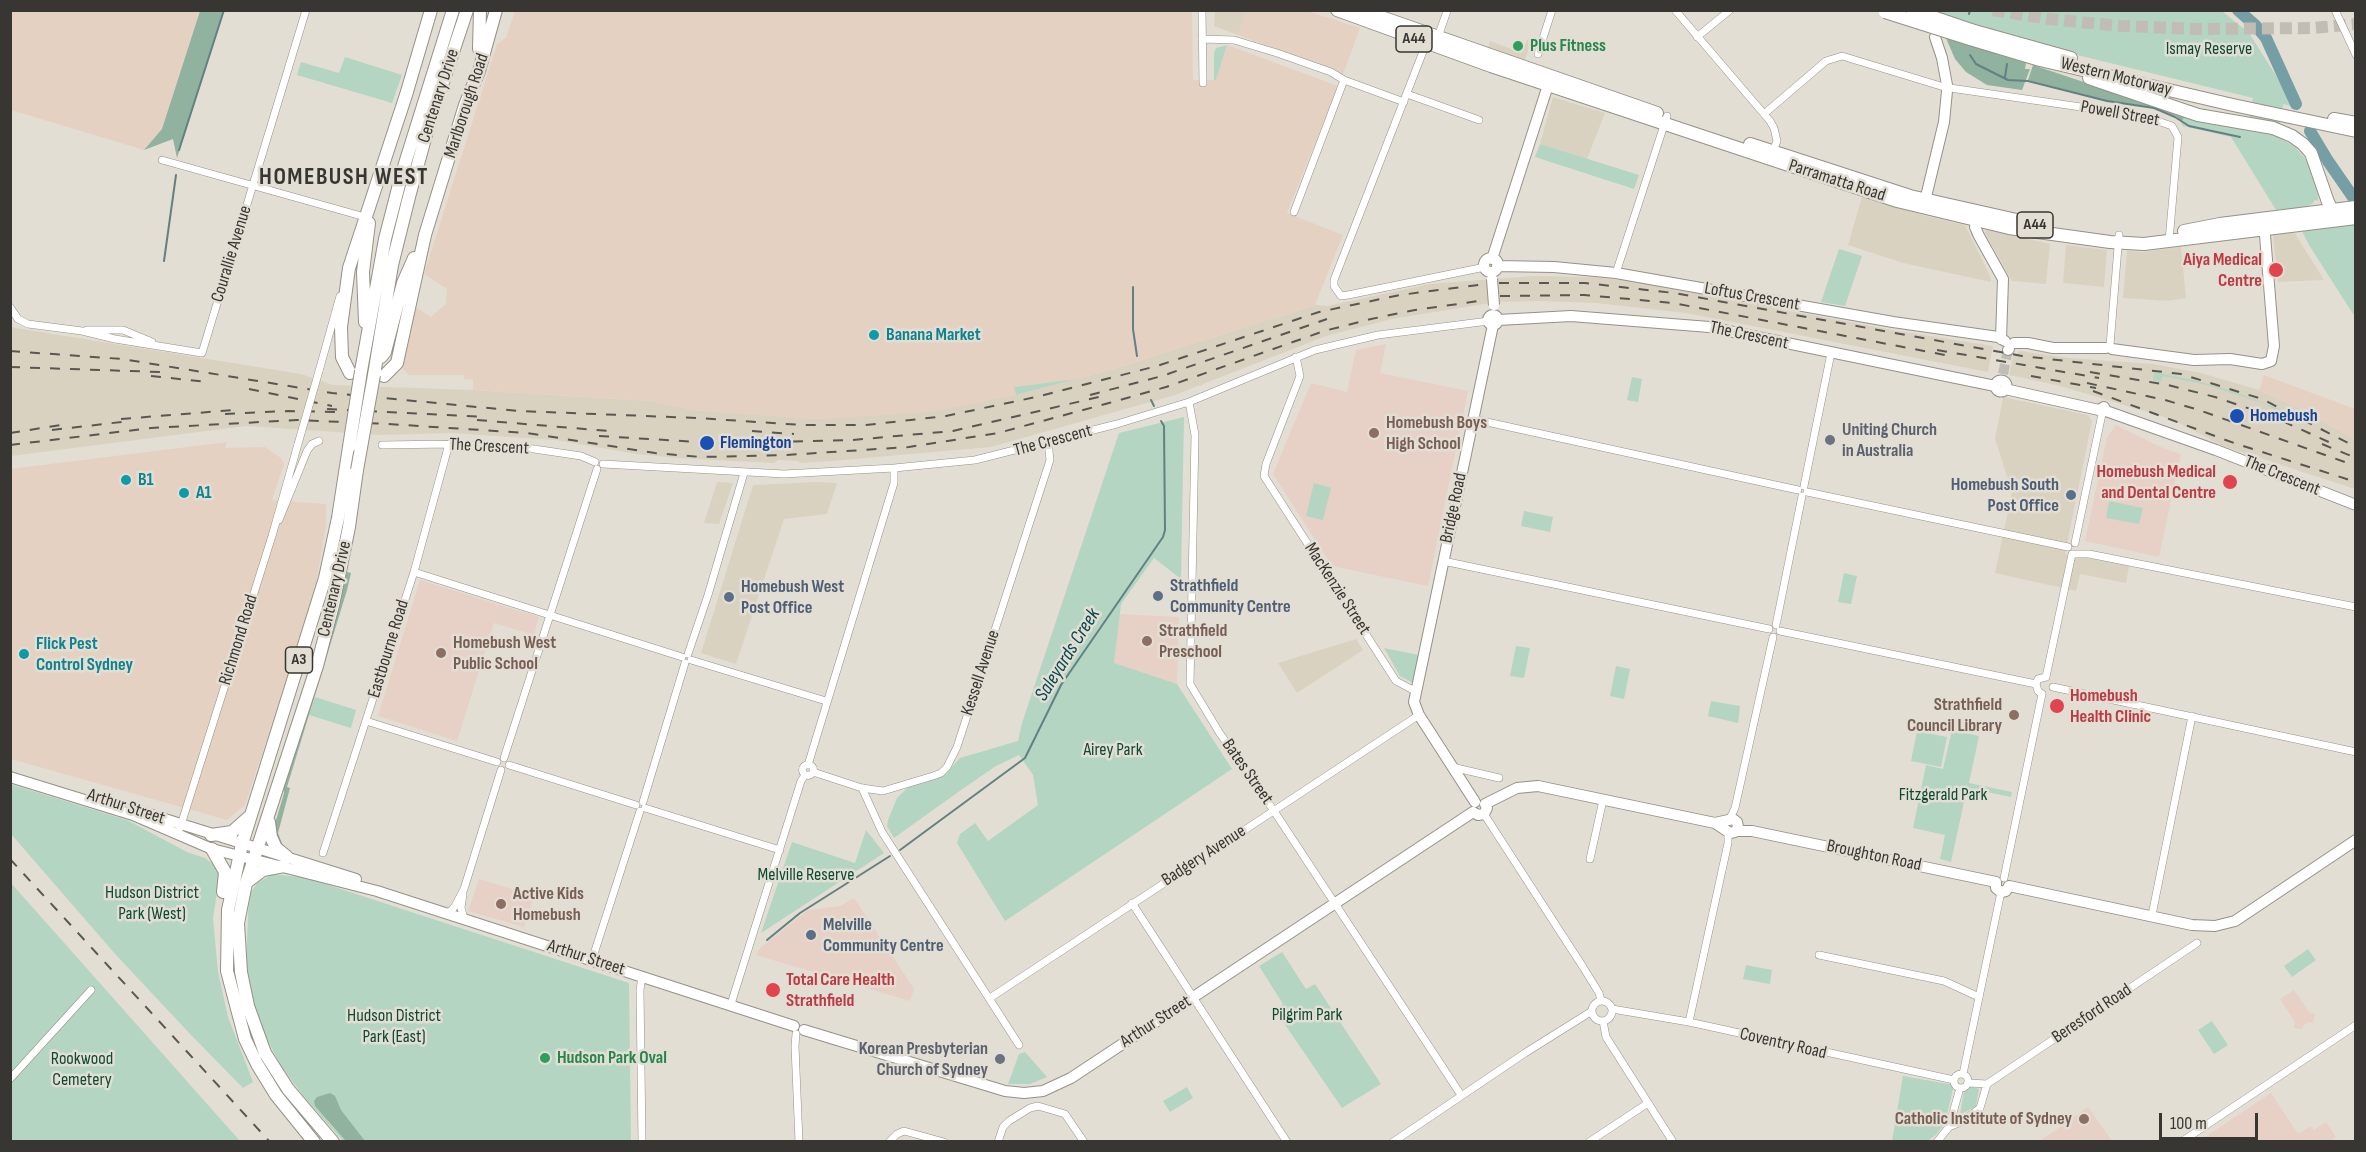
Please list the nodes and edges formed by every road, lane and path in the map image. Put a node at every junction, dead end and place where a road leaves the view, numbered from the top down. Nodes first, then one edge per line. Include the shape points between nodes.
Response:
1 (306, 10) edge
2 (431, 10) edge
3 (453, 10) edge
4 (467, 10) edge
5 (480, 10) edge
6 (496, 10) edge
7 (1202, 10) edge
8 (1361, 10) edge
9 (1552, 10) edge
10 (1675, 10) edge
11 (1730, 10) edge
12 (1912, 10) edge
13 (2335, 10) edge
14 (1340, 11) edge
15 (1447, 11) edge
16 (1882, 11) edge
17 (1971, 34) junction
18 (1697, 37) junction
19 (1935, 37) dead end
20 (1202, 39) junction
21 (1434, 41) junction
22 (1538, 54) dead end
23 (2355, 55) edge
24 (2040, 60) junction
25 (1344, 80) junction
26 (1550, 81) junction
27 (1203, 83) dead end
28 (1947, 88) junction
29 (1407, 94) junction
30 (1404, 102) junction
31 (2234, 102) junction
32 (465, 105) junction
33 (1764, 114) junction
34 (1479, 120) dead end
35 (1666, 120) junction
36 (2355, 123) edge
37 (2355, 131) edge
38 (1772, 155) junction
39 (385, 158) junction
40 (162, 160) dead end
41 (254, 184) junction
42 (1924, 204) junction
43 (2355, 207) edge
44 (2332, 210) junction
45 (1294, 212) dead end
46 (2355, 213) edge
47 (365, 217) junction
48 (2355, 218) edge
49 (1976, 220) junction
50 (2264, 223) junction
51 (2119, 238) junction
52 (2170, 238) junction
53 (349, 267) junction
54 (1492, 268) junction
55 (1616, 273) junction
56 (10, 307) edge
57 (1493, 318) junction
58 (123, 330) junction
59 (82, 331) junction
60 (366, 338) junction
61 (121, 340) junction
62 (160, 345) junction
63 (2008, 345) junction
64 (2109, 348) junction
65 (1832, 353) junction
66 (1296, 357) junction
67 (350, 373) dead end
68 (378, 373) junction
69 (1189, 402) junction
70 (2102, 412) junction
71 (1473, 419) junction
72 (319, 441) dead end
73 (1048, 442) junction
74 (449, 444) junction
75 (382, 445) dead end
76 (598, 465) junction
77 (894, 468) junction
78 (744, 473) junction
79 (1803, 491) junction
80 (2355, 505) edge
81 (272, 536) junction
82 (2073, 549) junction
83 (1443, 561) junction
84 (414, 572) junction
85 (2355, 607) edge
86 (550, 615) junction
87 (1775, 628) junction
88 (687, 659) junction
89 (2046, 677) junction
90 (2036, 684) junction
91 (2053, 687) junction
92 (1415, 691) junction
93 (2042, 694) junction
94 (826, 701) junction
95 (1419, 715) junction
96 (2192, 716) junction
97 (366, 721) junction
98 (2355, 752) edge
99 (504, 758) junction
100 (497, 762) junction
101 (509, 765) junction
102 (808, 765) junction
103 (1452, 767) junction
104 (10, 770) edge
105 (501, 770) junction
106 (813, 772) junction
107 (805, 775) junction
108 (10, 777) edge
109 (1499, 778) dead end
110 (862, 788) junction
111 (1603, 800) junction
112 (641, 807) junction
113 (1479, 808) junction
114 (1274, 811) junction
115 (250, 816) junction
116 (269, 818) junction
117 (181, 825) junction
118 (1732, 828) junction
119 (211, 835) junction
120 (177, 836) junction
121 (2355, 840) edge
122 (242, 844) junction
123 (212, 849) junction
124 (780, 850) junction
125 (323, 853) dead end
126 (256, 854) junction
127 (239, 857) junction
128 (1590, 859) dead end
129 (286, 862) junction
130 (246, 883) junction
131 (2003, 884) junction
132 (464, 889) junction
133 (1132, 903) junction
134 (1336, 903) junction
135 (228, 910) junction
136 (446, 913) junction
137 (2152, 915) junction
138 (464, 919) junction
139 (2197, 943) dead end
140 (1819, 955) dead end
141 (592, 960) junction
142 (642, 976) junction
143 (91, 990) dead end
144 (1194, 997) junction
145 (1978, 997) junction
146 (990, 998) junction
147 (1601, 1000) junction
148 (731, 1004) junction
149 (1612, 1009) junction
150 (1592, 1011) junction
151 (1603, 1021) junction
152 (1689, 1022) junction
153 (2354, 1024) edge
154 (798, 1030) junction
155 (1019, 1044) dead end
156 (1963, 1074) junction
157 (10, 1079) edge
158 (1954, 1080) junction
159 (1968, 1083) junction
160 (1987, 1084) junction
161 (1960, 1088) junction
162 (1461, 1095) junction
163 (1648, 1102) junction
164 (1949, 1127) junction
165 (996, 1141) edge
166 (314, 1142) edge
167 (333, 1142) edge
168 (642, 1142) edge
169 (799, 1142) edge
170 (889, 1142) edge
171 (944, 1142) edge
172 (1084, 1142) edge
173 (1287, 1142) edge
174 (1393, 1142) edge
175 (1589, 1142) edge
176 (1673, 1142) edge
177 (1937, 1142) edge
178 (2181, 1142) edge

1 - 41 street, Courallie Avenue
2 - 39 highway
3 - 60 highway, Centenary Drive / A3 via 402,173
4 - 68 highway, Centenary Drive / A3 via 429,124 392,265
5 - 32 highway via 480,46
6 - 32 highway, Marlborough Road
7 - 20 street
8 - 21 highway, Parramatta Road / A44
9 - 22 street
10 - 18 street
11 - 18 street
12 - 17 highway, Western Motorway, bridge
13 - 23 street
14 - 21 highway, Parramatta Road / A44
15 - 21 street
16 - 17 highway, Western Motorway, bridge
17 - 24 highway, Western Motorway
17 - 31 highway, Western Motorway
18 - 33 street
19 - 28 main road
20 - 25 street via 1234,40 1331,72
20 - 27 street
21 - 26 highway, Parramatta Road / A44
21 - 29 street via 1425,48
24 - 31 highway, Western Motorway
24 - 44 highway via 2186,111 2283,131 2299,140 2313,158
25 - 30 street
25 - 45 street
26 - 35 highway, Parramatta Road / A44
26 - 54 main road, Bridge Road
28 - 33 street, Powell Street via 1842,56 1826,61
28 - 42 main road via 1944,122
28 - 52 street, Powell Street via 2143,116 2172,126 2178,137
29 - 30 street
29 - 34 street
30 - 54 street, Loftus Crescent via 1334,280 1336,290 1341,296
31 - 36 highway, Western Motorway
31 - 37 highway, Western Motorway
32 - 68 highway, Marlborough Road via 425,235 397,363
33 - 38 street via 1777,141
35 - 38 highway, Parramatta Road / A44
35 - 55 street
38 - 42 highway, Parramatta Road / A44
39 - 47 highway
39 - 60 highway via 368,228 363,272
40 - 41 street
41 - 47 street
41 - 62 street, Courallie Avenue via 202,352
42 - 49 highway, Parramatta Road / A44
42 - 51 highway, Parramatta Road / A44
43 - 44 highway, Parramatta Road / A44
44 - 46 highway via 2338,214
44 - 50 highway, Parramatta Road / A44
47 - 53 highway
48 - 50 highway, Parramatta Road / A44
49 - 51 highway, Parramatta Road / A44 via 2032,232
49 - 63 main road via 1979,236 2003,279
50 - 52 highway, Parramatta Road / A44
50 - 64 main road, Loftus Crescent via 2274,346 2271,361 2262,364 2230,359 2194,360
51 - 52 highway, Parramatta Road / A44
51 - 64 street
53 - 67 highway via 341,327 342,357
53 - 81 street, Richmond Road, bridge
54 - 55 main road, Loftus Crescent via 1554,267
54 - 57 main road, Bridge Road, bridge
55 - 63 main road, Loftus Crescent
56 - 59 street, Courallie Avenue via 21,322
57 - 65 main road, The Crescent via 1572,316 1690,324
57 - 66 street, The Crescent via 1378,335
57 - 71 main road, Bridge Road
58 - 59 street, Courallie Avenue
58 - 61 street
58 - 62 street, Courallie Avenue
59 - 61 street, Courallie Avenue
60 - 115 highway, Centenary Drive / A3, bridge via 325,578
61 - 62 street, Courallie Avenue
63 - 64 main road, Loftus Crescent
65 - 70 main road, The Crescent via 2001,383
65 - 79 street
66 - 69 street, The Crescent
66 - 92 street, MacKenzie Street via 1299,376 1264,476 1396,681
68 - 116 highway, Centenary Drive / A3, bridge via 333,606
69 - 73 street, The Crescent
69 - 114 street, Bates Street via 1195,435 1190,684
70 - 80 main road, The Crescent via 2216,450
70 - 82 street
71 - 79 street
71 - 83 main road, Bridge Road
72 - 81 street via 306,451
73 - 77 street, The Crescent via 975,460
73 - 110 street, Kessell Avenue via 1050,460 957,747 947,767 941,773 896,789
74 - 75 street, The Crescent
74 - 76 street, The Crescent via 534,449 581,456
74 - 84 street, Eastbourne Road
76 - 78 street, The Crescent
76 - 86 street
77 - 78 street, The Crescent
77 - 94 street via 894,483
78 - 88 street
79 - 82 street
79 - 87 street
81 - 117 street, Richmond Road
82 - 85 street
82 - 89 street
83 - 87 street
83 - 92 main road, Bridge Road
84 - 86 street
84 - 97 street, Eastbourne Road
86 - 88 street
86 - 99 street
87 - 90 street
87 - 118 street
88 - 94 street
88 - 112 street
89 - 90 street
89 - 91 street
90 - 93 street
91 - 93 street
91 - 96 street
92 - 95 main road via 1414,705
93 - 131 street
94 - 102 street
95 - 103 main road
95 - 114 street, Badgery Avenue
96 - 98 street
96 - 137 street
97 - 100 street
97 - 125 street, Eastbourne Road
99 - 100 street
99 - 101 street
100 - 105 street
101 - 105 street
101 - 112 street
102 - 106 street
102 - 107 street via 802,769
103 - 109 street
103 - 113 main road
104 - 117 main road, Arthur Street
105 - 132 street
106 - 107 street
106 - 110 street, Kessell Avenue
107 - 124 street
108 - 120 main road, Arthur Street via 133,815
110 - 146 street via 897,856
111 - 113 main road, Broughton Road via 1538,786 1517,788
111 - 118 main road, Broughton Road
111 - 128 street
112 - 124 street
112 - 141 street
113 - 134 main road, Arthur Street
113 - 147 street
114 - 133 street, Badgery Avenue
114 - 134 street, Bates Street
115 - 119 highway via 232,832
115 - 122 highway, Centenary Drive / A3
116 - 126 highway, Centenary Drive / A3
116 - 129 highway via 273,842
117 - 119 main road, Arthur Street
117 - 120 street, Richmond Road
118 - 131 main road, Broughton Road
118 - 152 street
119 - 122 main road, Arthur Street
120 - 123 main road, Arthur Street
121 - 137 main road, Broughton Road via 2235,921 2200,926
122 - 126 main road, Arthur Street
122 - 127 highway, Centenary Drive / A3
123 - 127 main road, Arthur Street
123 - 135 highway via 225,872 223,895
124 - 148 street
126 - 127 main road, Arthur Street
126 - 129 main road, Arthur Street
126 - 130 highway, Centenary Drive / A3
127 - 135 highway, Centenary Drive / A3
129 - 130 highway via 263,870
129 - 136 main road, Arthur Street via 369,884 377,891
130 - 167 highway, Centenary Drive / A3 via 238,923 239,952 255,1029 275,1071
131 - 137 main road, Broughton Road
131 - 145 street
132 - 136 street
132 - 138 street
133 - 144 street
133 - 146 street, Badgery Avenue
134 - 144 main road, Arthur Street
134 - 162 street, Bates Street
135 - 166 highway, Centenary Drive / A3 via 227,972 245,1039 276,1095
136 - 138 main road, Arthur Street
138 - 141 main road, Arthur Street
139 - 160 street, Beresford Road
140 - 145 street via 1944,981
141 - 142 main road, Arthur Street
142 - 148 main road, Arthur Street
142 - 168 street
143 - 157 street
144 - 154 main road, Arthur Street via 1071,1078 1043,1091 1024,1094
144 - 173 street
145 - 156 street
146 - 155 street
147 - 149 street
147 - 150 street
148 - 154 main road, Arthur Street
149 - 151 street
149 - 152 street, Coventry Road
150 - 151 street via 1597,1021
150 - 162 street
151 - 163 street via 1606,1037
152 - 158 street, Coventry Road
153 - 178 street
154 - 169 street via 795,1046
156 - 158 street
156 - 159 street
158 - 161 street
159 - 160 street
159 - 161 street
160 - 164 street via 1980,1108
161 - 164 street
162 - 174 street
163 - 175 street
163 - 176 street
164 - 177 street
165 - 172 street via 1009,1121 1033,1107 1065,1114
170 - 171 street via 904,1131

